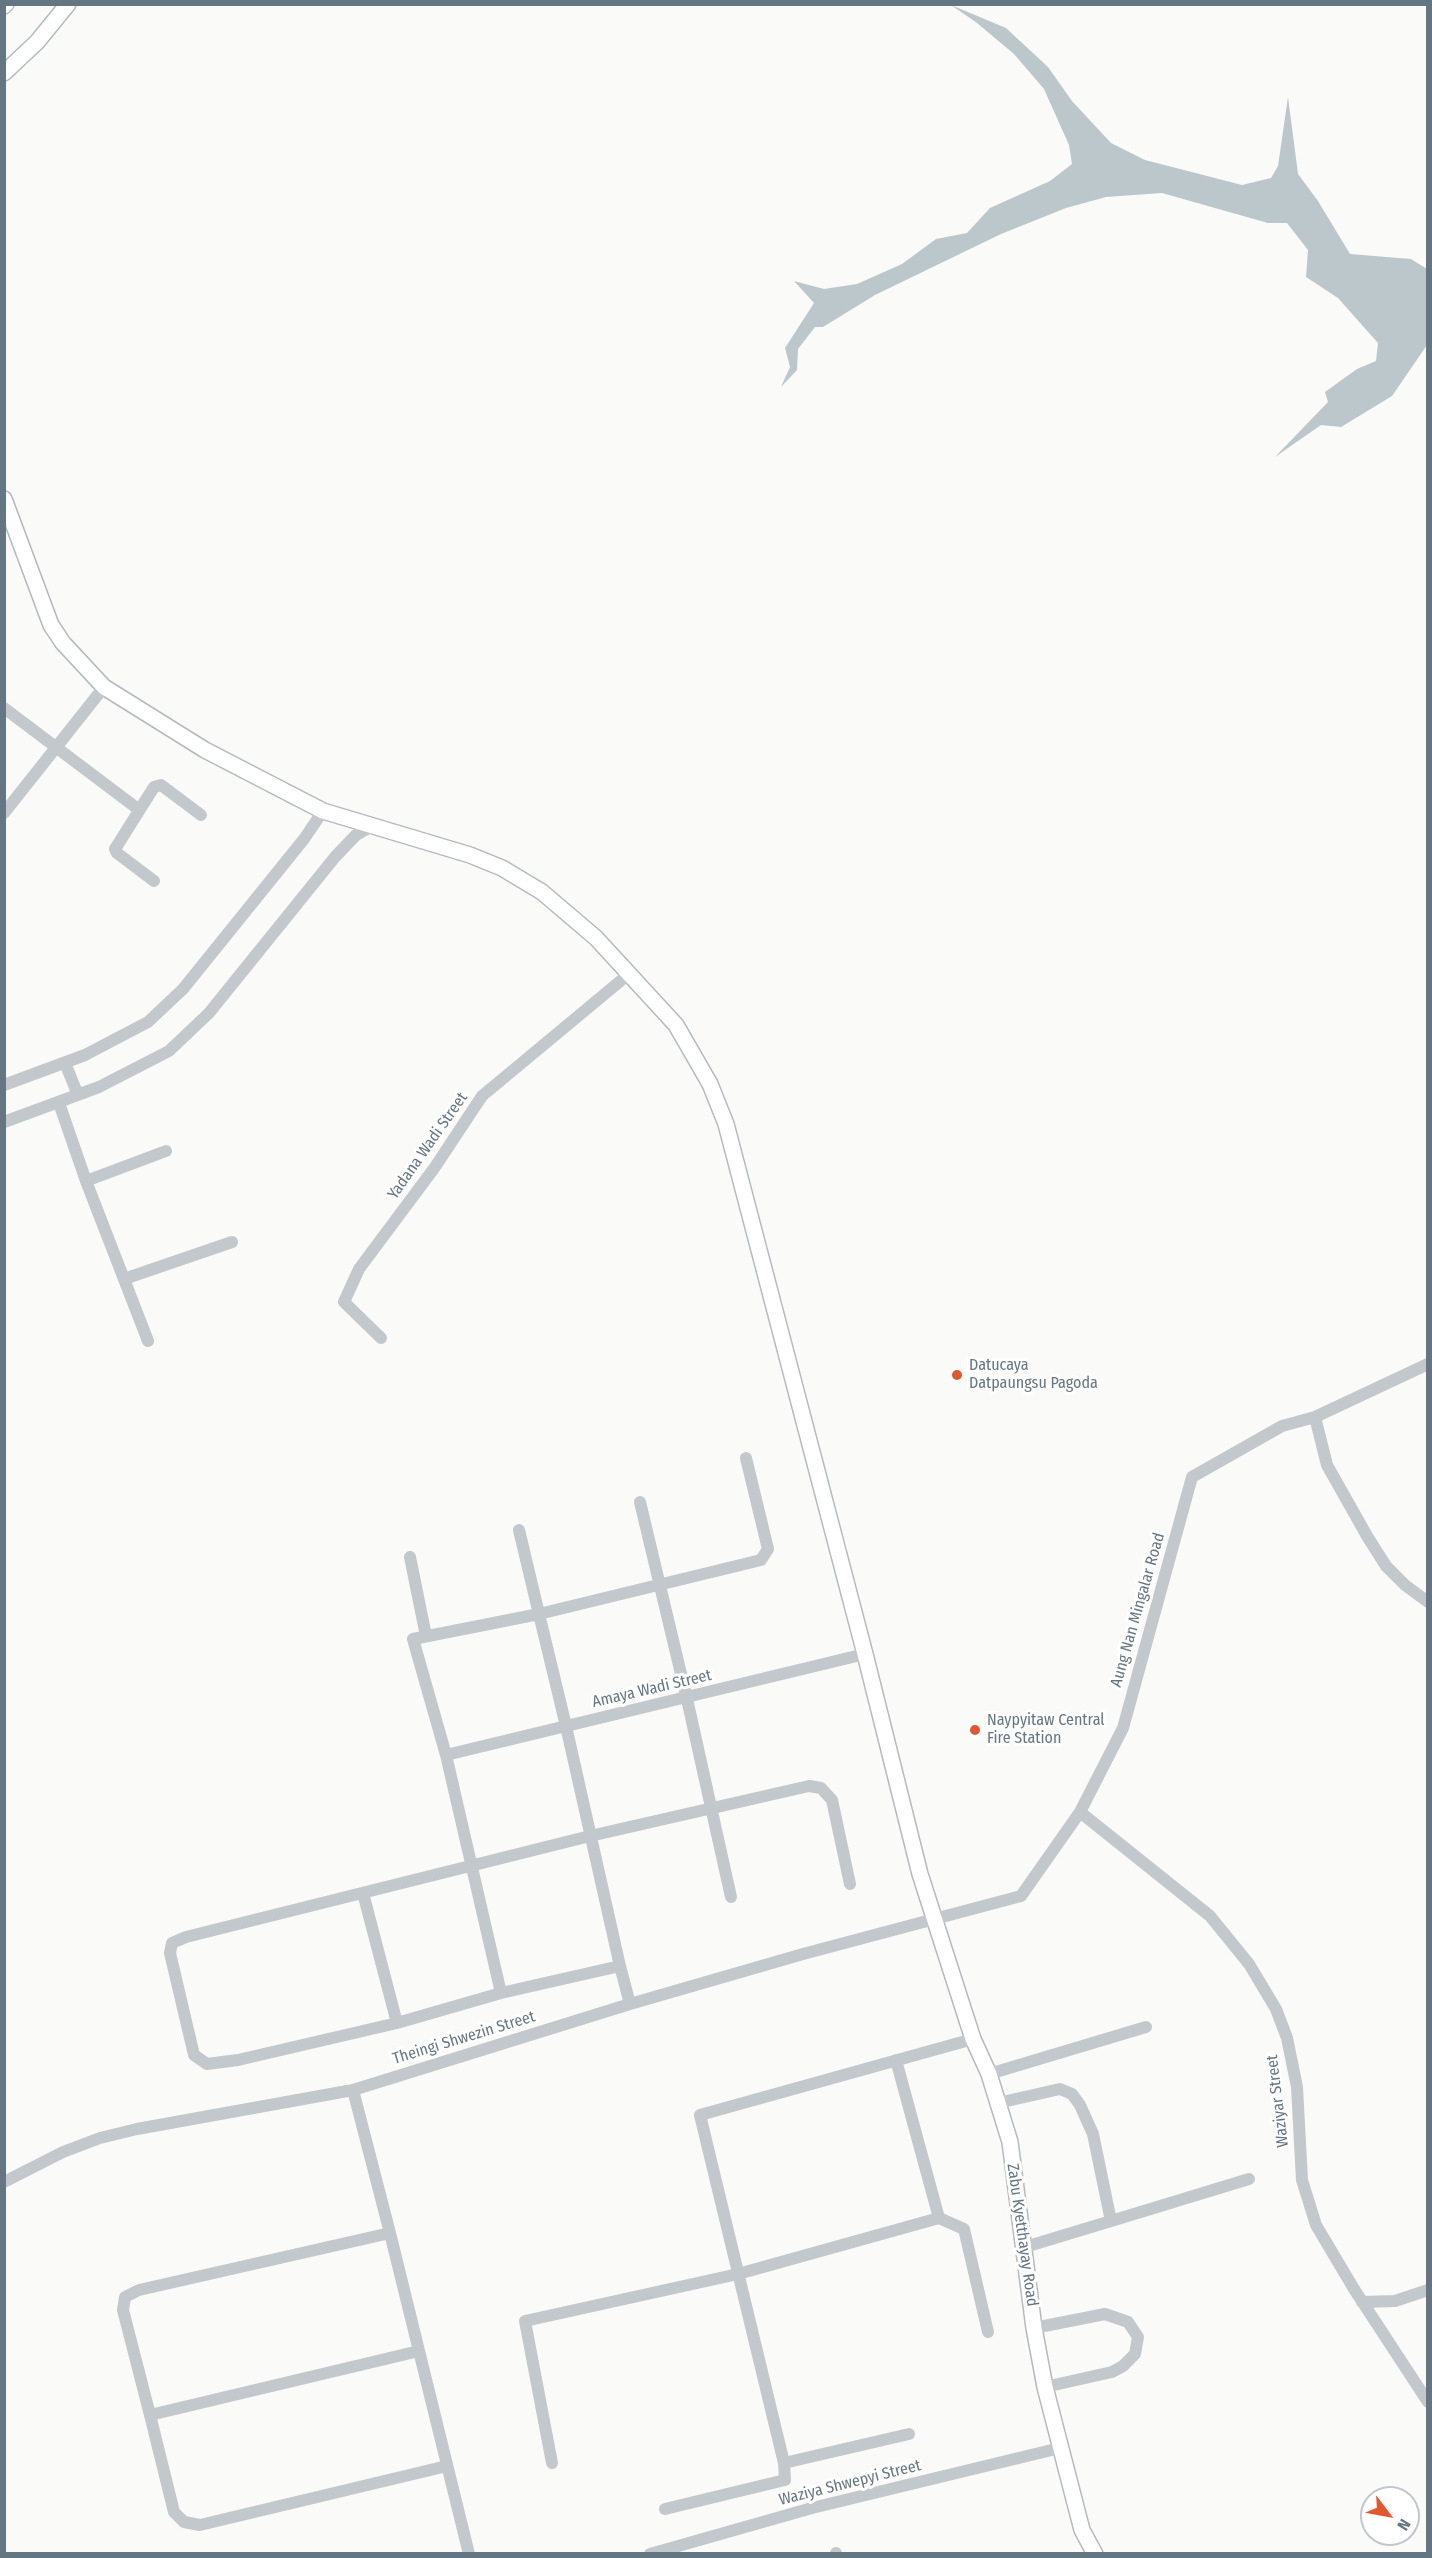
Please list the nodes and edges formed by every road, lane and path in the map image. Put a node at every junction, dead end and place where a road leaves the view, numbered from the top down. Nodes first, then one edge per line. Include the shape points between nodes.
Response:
1 (68, 4) edge
2 (4, 73) edge
3 (4, 499) edge
4 (104, 687) junction
5 (4, 708) edge
6 (56, 748) junction
7 (138, 810) junction
8 (323, 811) junction
9 (4, 813) edge
10 (201, 815) dead end
11 (372, 826) junction
12 (154, 881) dead end
13 (630, 973) junction
14 (65, 1063) junction
15 (4, 1084) edge
16 (78, 1095) junction
17 (59, 1103) junction
18 (4, 1122) edge
19 (166, 1151) dead end
20 (86, 1181) junction
21 (232, 1242) dead end
22 (124, 1279) junction
23 (381, 1338) dead end
24 (148, 1341) dead end
25 (1428, 1365) edge
26 (1315, 1417) junction
27 (746, 1458) dead end
28 (640, 1502) dead end
29 (519, 1530) dead end
30 (410, 1557) dead end
31 (660, 1584) junction
32 (1428, 1602) edge
33 (538, 1614) junction
34 (426, 1636) junction
35 (865, 1654) junction
36 (687, 1699) junction
37 (566, 1726) junction
38 (446, 1755) junction
39 (711, 1808) junction
40 (1080, 1812) junction
41 (591, 1836) junction
42 (470, 1866) junction
43 (850, 1884) dead end
44 (363, 1893) junction
45 (731, 1897) dead end
46 (935, 1920) junction
47 (620, 1966) junction
48 (501, 1993) junction
49 (630, 2004) junction
50 (397, 2023) junction
51 (1146, 2027) dead end
52 (973, 2039) junction
53 (896, 2060) junction
54 (988, 2074) junction
55 (353, 2090) junction
56 (998, 2103) junction
57 (1249, 2179) dead end
58 (4, 2182) edge
59 (939, 2218) junction
60 (1111, 2221) junction
61 (390, 2233) junction
62 (1024, 2247) junction
63 (738, 2274) junction
64 (1428, 2290) edge
65 (1362, 2302) junction
66 (1034, 2328) junction
67 (988, 2332) dead end
68 (419, 2351) junction
69 (1045, 2386) junction
70 (1428, 2402) edge
71 (150, 2415) junction
72 (909, 2434) dead end
73 (1060, 2448) junction
74 (552, 2463) dead end
75 (784, 2463) junction
76 (447, 2466) junction
77 (665, 2510) dead end
78 (469, 2553) edge
79 (650, 2553) edge
80 (1095, 2553) edge

1 - 2 main road via 37,42
3 - 4 main road, Zabu Kyetthayay Road via 51,624 63,643
4 - 6 street
4 - 8 main road, Zabu Kyetthayay Road via 205,750
5 - 6 street
6 - 7 street
6 - 9 street
7 - 10 street via 157,785
7 - 12 street via 115,849
8 - 11 main road, Zabu Kyetthayay Road
8 - 14 street via 183,989 148,1022
11 - 13 main road, Zabu Kyetthayay Road via 470,855 523,879 561,907
11 - 16 street via 356,835 335,856 208,1013 168,1051
13 - 23 street, Yadana Wadi Street via 482,1096 359,1269 344,1302
13 - 35 main road, Zabu Kyetthayay Road via 676,1025 710,1083 726,1124
14 - 15 street
14 - 16 street
16 - 17 street
17 - 18 street
17 - 20 street
19 - 20 street
20 - 22 street
21 - 22 street
22 - 24 street
25 - 26 street, Aung Nan Mingalar Road
26 - 32 street via 1327,1465 1367,1536 1386,1566
26 - 40 street, Aung Nan Mingalar Road via 1282,1426 1192,1477 1123,1728
27 - 31 street via 768,1549 766,1555 761,1560
28 - 31 street
29 - 33 street
30 - 34 street
31 - 33 street
31 - 36 street
33 - 34 street
33 - 37 street
34 - 38 street via 413,1639
35 - 36 street, Amaya Wadi Street
35 - 46 main road, Zabu Kyetthayay Road
36 - 37 street, Amaya Wadi Street
36 - 39 street
37 - 38 street, Amaya Wadi Street
37 - 41 street
38 - 42 street
39 - 41 street
39 - 43 street via 809,1786 821,1788 832,1800
39 - 45 street
40 - 46 street, Aung Nan Mingalar Road via 1021,1896
40 - 65 street, Waziyar Street via 1210,1916 1249,1964 1276,2009 1287,2038 1297,2087 1302,2180 1316,2225
41 - 42 street
41 - 47 street
42 - 44 street
42 - 48 street
44 - 50 street
44 - 50 street via 172,1943 170,1953 194,2055 207,2064 238,2060
46 - 49 street, Theingi Shwezin Street
46 - 52 main road, Zabu Kyetthayay Road
47 - 48 street
47 - 49 street
48 - 50 street
49 - 55 street, Theingi Shwezin Street
51 - 54 street
52 - 53 street
52 - 54 main road, Zabu Kyetthayay Road
53 - 59 street
53 - 63 street via 700,2115
54 - 56 main road, Zabu Kyetthayay Road
55 - 58 street, Theingi Shwezin Street via 100,2138
55 - 61 street
56 - 60 street via 1060,2090 1072,2094 1093,2134
56 - 62 main road, Zabu Kyetthayay Road via 1010,2142
57 - 60 street
59 - 63 street
59 - 67 street via 964,2229
60 - 62 street
61 - 68 street
61 - 71 street via 139,2290 125,2297 123,2310
62 - 66 main road, Zabu Kyetthayay Road
63 - 74 street via 525,2321
63 - 75 street
64 - 65 street via 1395,2301
65 - 70 street, Waziyar Street
66 - 69 main road, Zabu Kyetthayay Road
66 - 69 street via 1105,2314 1128,2322 1138,2337 1135,2354 1112,2372
68 - 71 street
68 - 76 street
69 - 73 main road, Zabu Kyetthayay Road
71 - 76 street via 174,2512 184,2522 200,2524
72 - 75 street
73 - 79 street, Waziya Shwepyi Street via 812,2508
73 - 80 main road, Zabu Kyetthayay Road via 1082,2530
75 - 77 street via 785,2480
76 - 78 street

